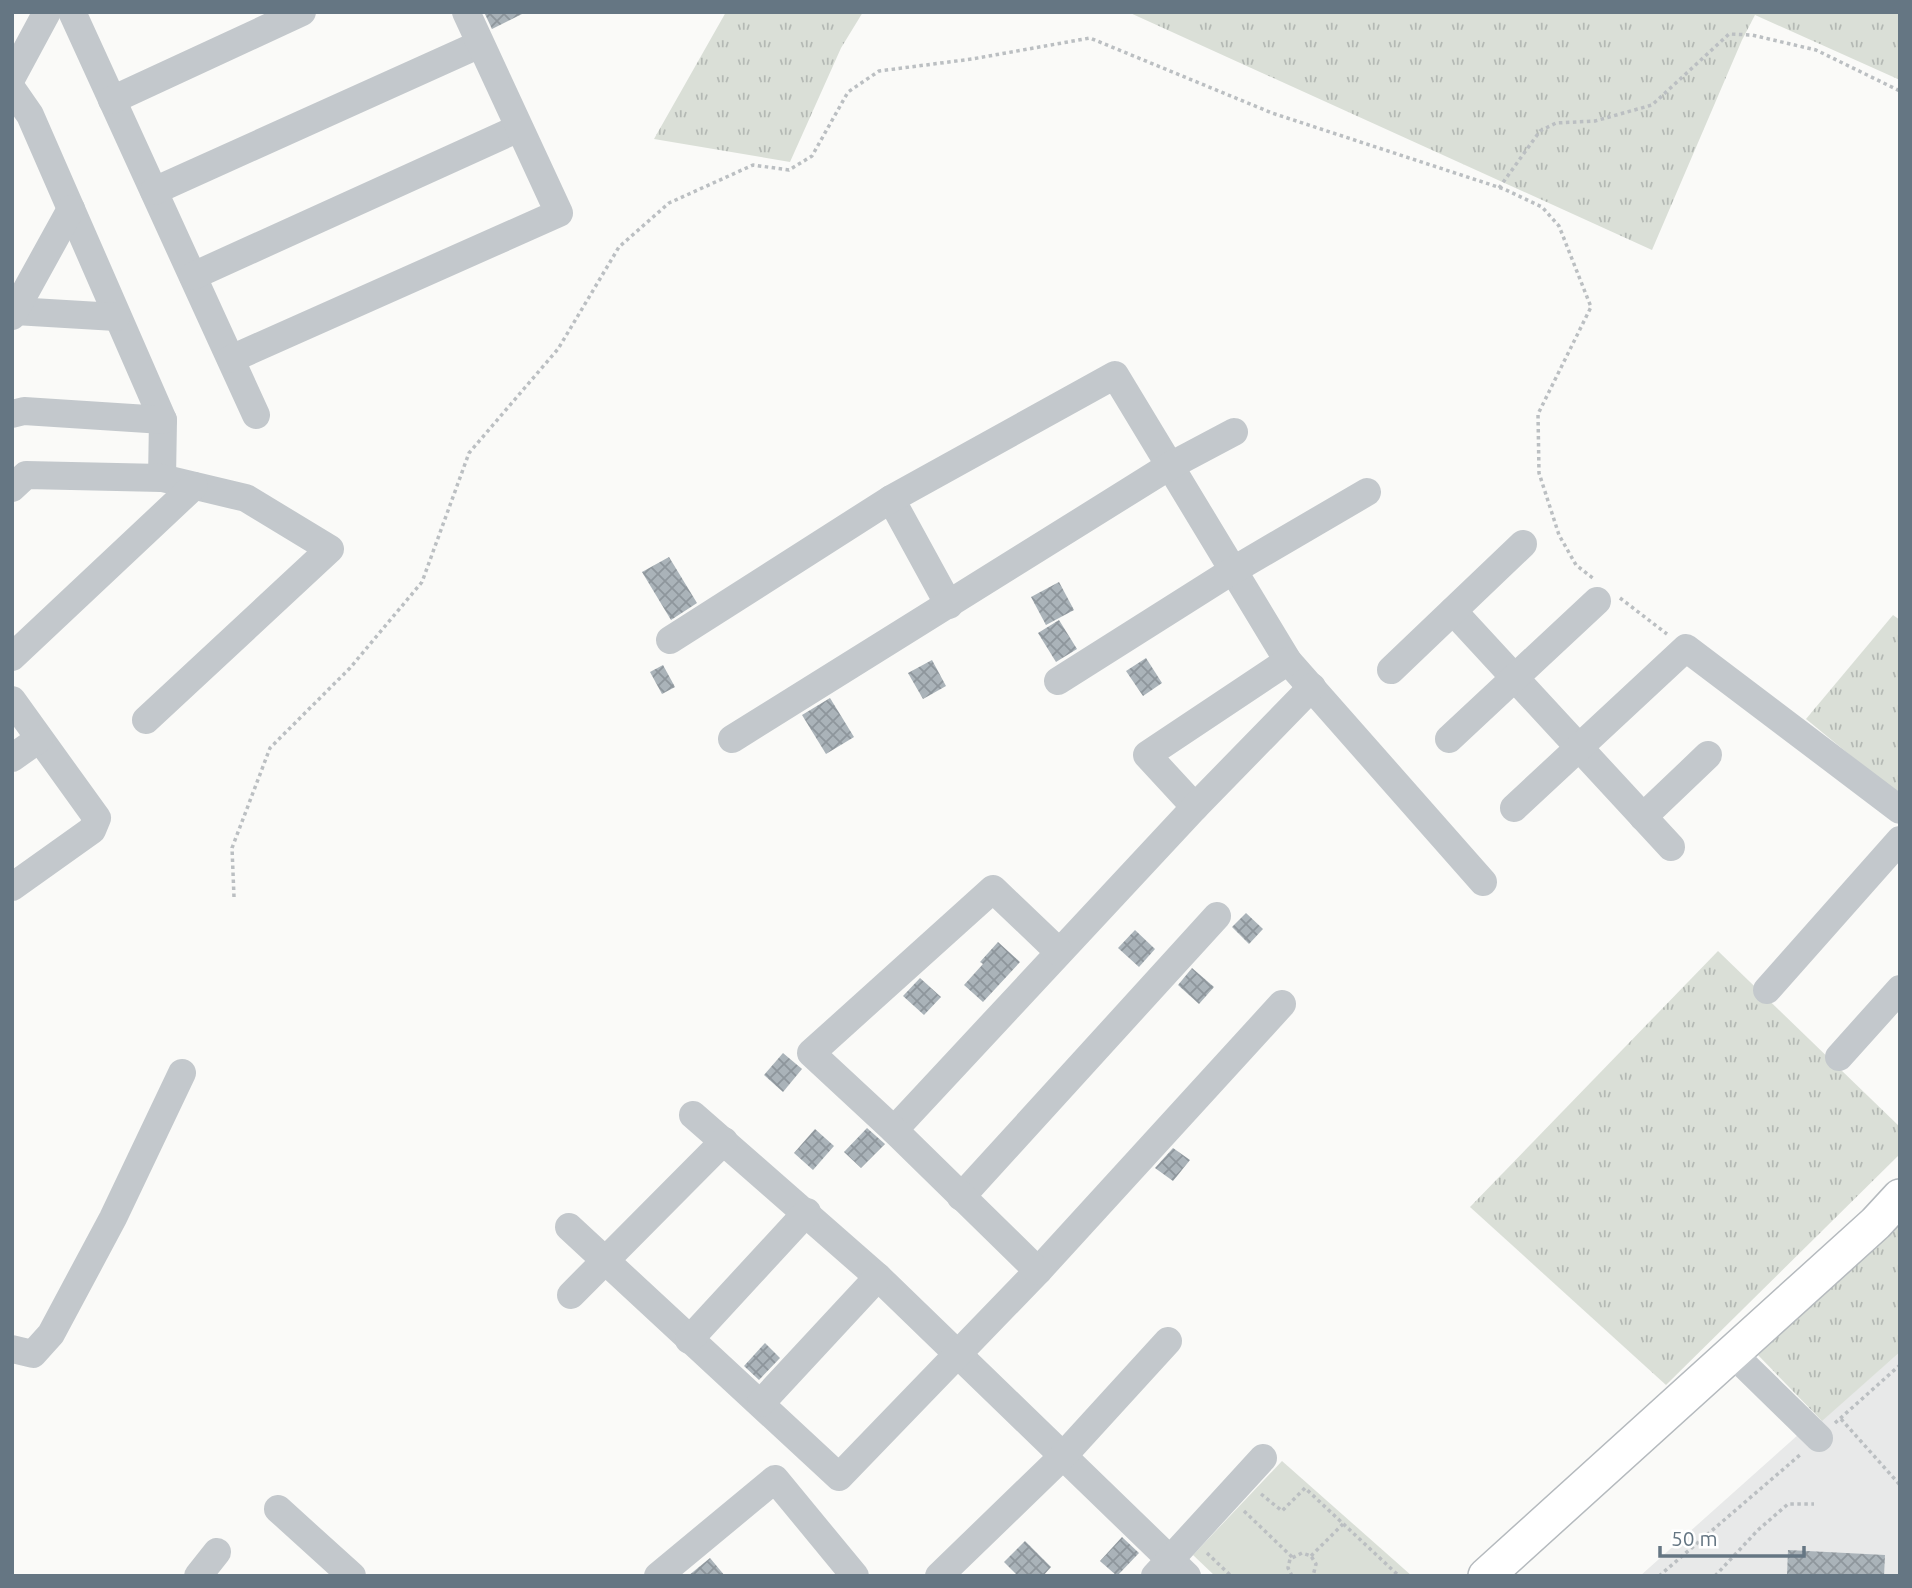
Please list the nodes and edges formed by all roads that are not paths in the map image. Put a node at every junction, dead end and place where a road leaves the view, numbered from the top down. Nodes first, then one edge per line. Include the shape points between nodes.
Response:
1 (47, 12) edge
2 (72, 12) edge
3 (302, 12) edge
4 (466, 12) edge
5 (480, 44) junction
6 (12, 77) edge
7 (12, 89) edge
8 (112, 100) junction
9 (519, 128) junction
10 (154, 191) junction
11 (71, 209) junction
12 (193, 276) junction
13 (13, 314) edge
14 (116, 317) junction
15 (230, 359) junction
16 (12, 414) edge
17 (256, 415) dead end
18 (163, 420) junction
19 (1234, 432) dead end
20 (1168, 467) junction
21 (162, 478) junction
22 (194, 486) junction
23 (12, 488) edge
24 (1367, 492) dead end
25 (891, 499) junction
26 (1523, 544) dead end
27 (1232, 571) junction
28 (1605, 594) road end
29 (949, 606) junction
30 (1453, 611) junction
31 (670, 640) dead end
32 (12, 657) edge
33 (1288, 661) junction
34 (1391, 670) dead end
35 (1515, 678) junction
36 (1058, 681) dead end
37 (1312, 687) junction
38 (12, 700) edge
39 (146, 720) dead end
40 (39, 739) junction
41 (732, 739) dead end
42 (1449, 739) dead end
43 (1579, 747) junction
44 (1708, 755) dead end
45 (12, 758) edge
46 (1195, 807) junction
47 (1514, 807) dead end
48 (1900, 810) edge
49 (1643, 817) junction
50 (1900, 840) edge
51 (1671, 847) dead end
52 (1483, 882) dead end
53 (12, 887) edge
54 (1217, 916) dead end
55 (1059, 951) junction
56 (1900, 989) edge
57 (1767, 990) dead end
58 (1282, 1004) dead end
59 (1839, 1057) dead end
60 (182, 1073) dead end
61 (693, 1115) dead end
62 (894, 1130) junction
63 (724, 1141) junction
64 (961, 1197) junction
65 (1900, 1197) edge
66 (807, 1212) junction
67 (569, 1227) dead end
68 (605, 1260) junction
69 (1038, 1271) junction
70 (878, 1277) junction
71 (571, 1295) dead end
72 (689, 1340) junction
73 (1168, 1341) dead end
74 (12, 1349) edge
75 (958, 1354) junction
76 (1733, 1354) junction
77 (761, 1404) junction
78 (1819, 1438) road end
79 (1063, 1457) junction
80 (1263, 1458) dead end
81 (278, 1509) dead end
82 (217, 1552) dead end
83 (842, 1571) edge
84 (1171, 1571) edge
85 (198, 1576) edge
86 (352, 1576) edge
87 (658, 1576) edge
88 (939, 1576) edge
89 (1486, 1576) edge

1 - 6 street
2 - 8 street
3 - 8 street
4 - 5 street
5 - 9 street
5 - 10 street
7 - 11 street via 30,115
8 - 10 street
9 - 12 street
9 - 15 street via 559,213
10 - 12 street
11 - 13 street
11 - 14 street
12 - 15 street
13 - 14 street
14 - 18 street
15 - 17 street
16 - 18 street
18 - 21 street
19 - 20 street
20 - 25 street via 1115,375
20 - 27 street
20 - 29 street
21 - 22 street
21 - 23 street via 26,475
22 - 32 street
22 - 39 street via 246,498 330,549
24 - 27 street
25 - 29 street
25 - 31 street
26 - 30 street
27 - 33 street
27 - 36 street
28 - 35 street
29 - 41 street
30 - 34 street
30 - 35 street
33 - 37 street
33 - 46 street via 1147,755
35 - 42 street
35 - 43 street
37 - 46 street
37 - 52 street
38 - 40 street
40 - 45 street
40 - 53 street via 97,818 92,830
43 - 47 street
43 - 48 street via 1686,648
43 - 49 street
44 - 49 street
46 - 55 street
49 - 51 street
50 - 57 street
54 - 64 street
55 - 62 street
55 - 62 street via 993,889 811,1053
56 - 59 street
58 - 69 street
60 - 74 street via 113,1219 51,1334 33,1354
61 - 63 street
62 - 64 street
63 - 66 street
63 - 68 street
64 - 69 street
65 - 76 main road
66 - 70 street
66 - 72 street
67 - 68 street
68 - 71 street
68 - 72 street
69 - 75 street
70 - 75 street
70 - 77 street
72 - 77 street
73 - 79 street
75 - 77 street via 839,1477
75 - 79 street
76 - 78 street
76 - 89 main road
79 - 84 street
79 - 88 street
80 - 84 street
81 - 86 street
82 - 85 street
83 - 87 street via 775,1479

